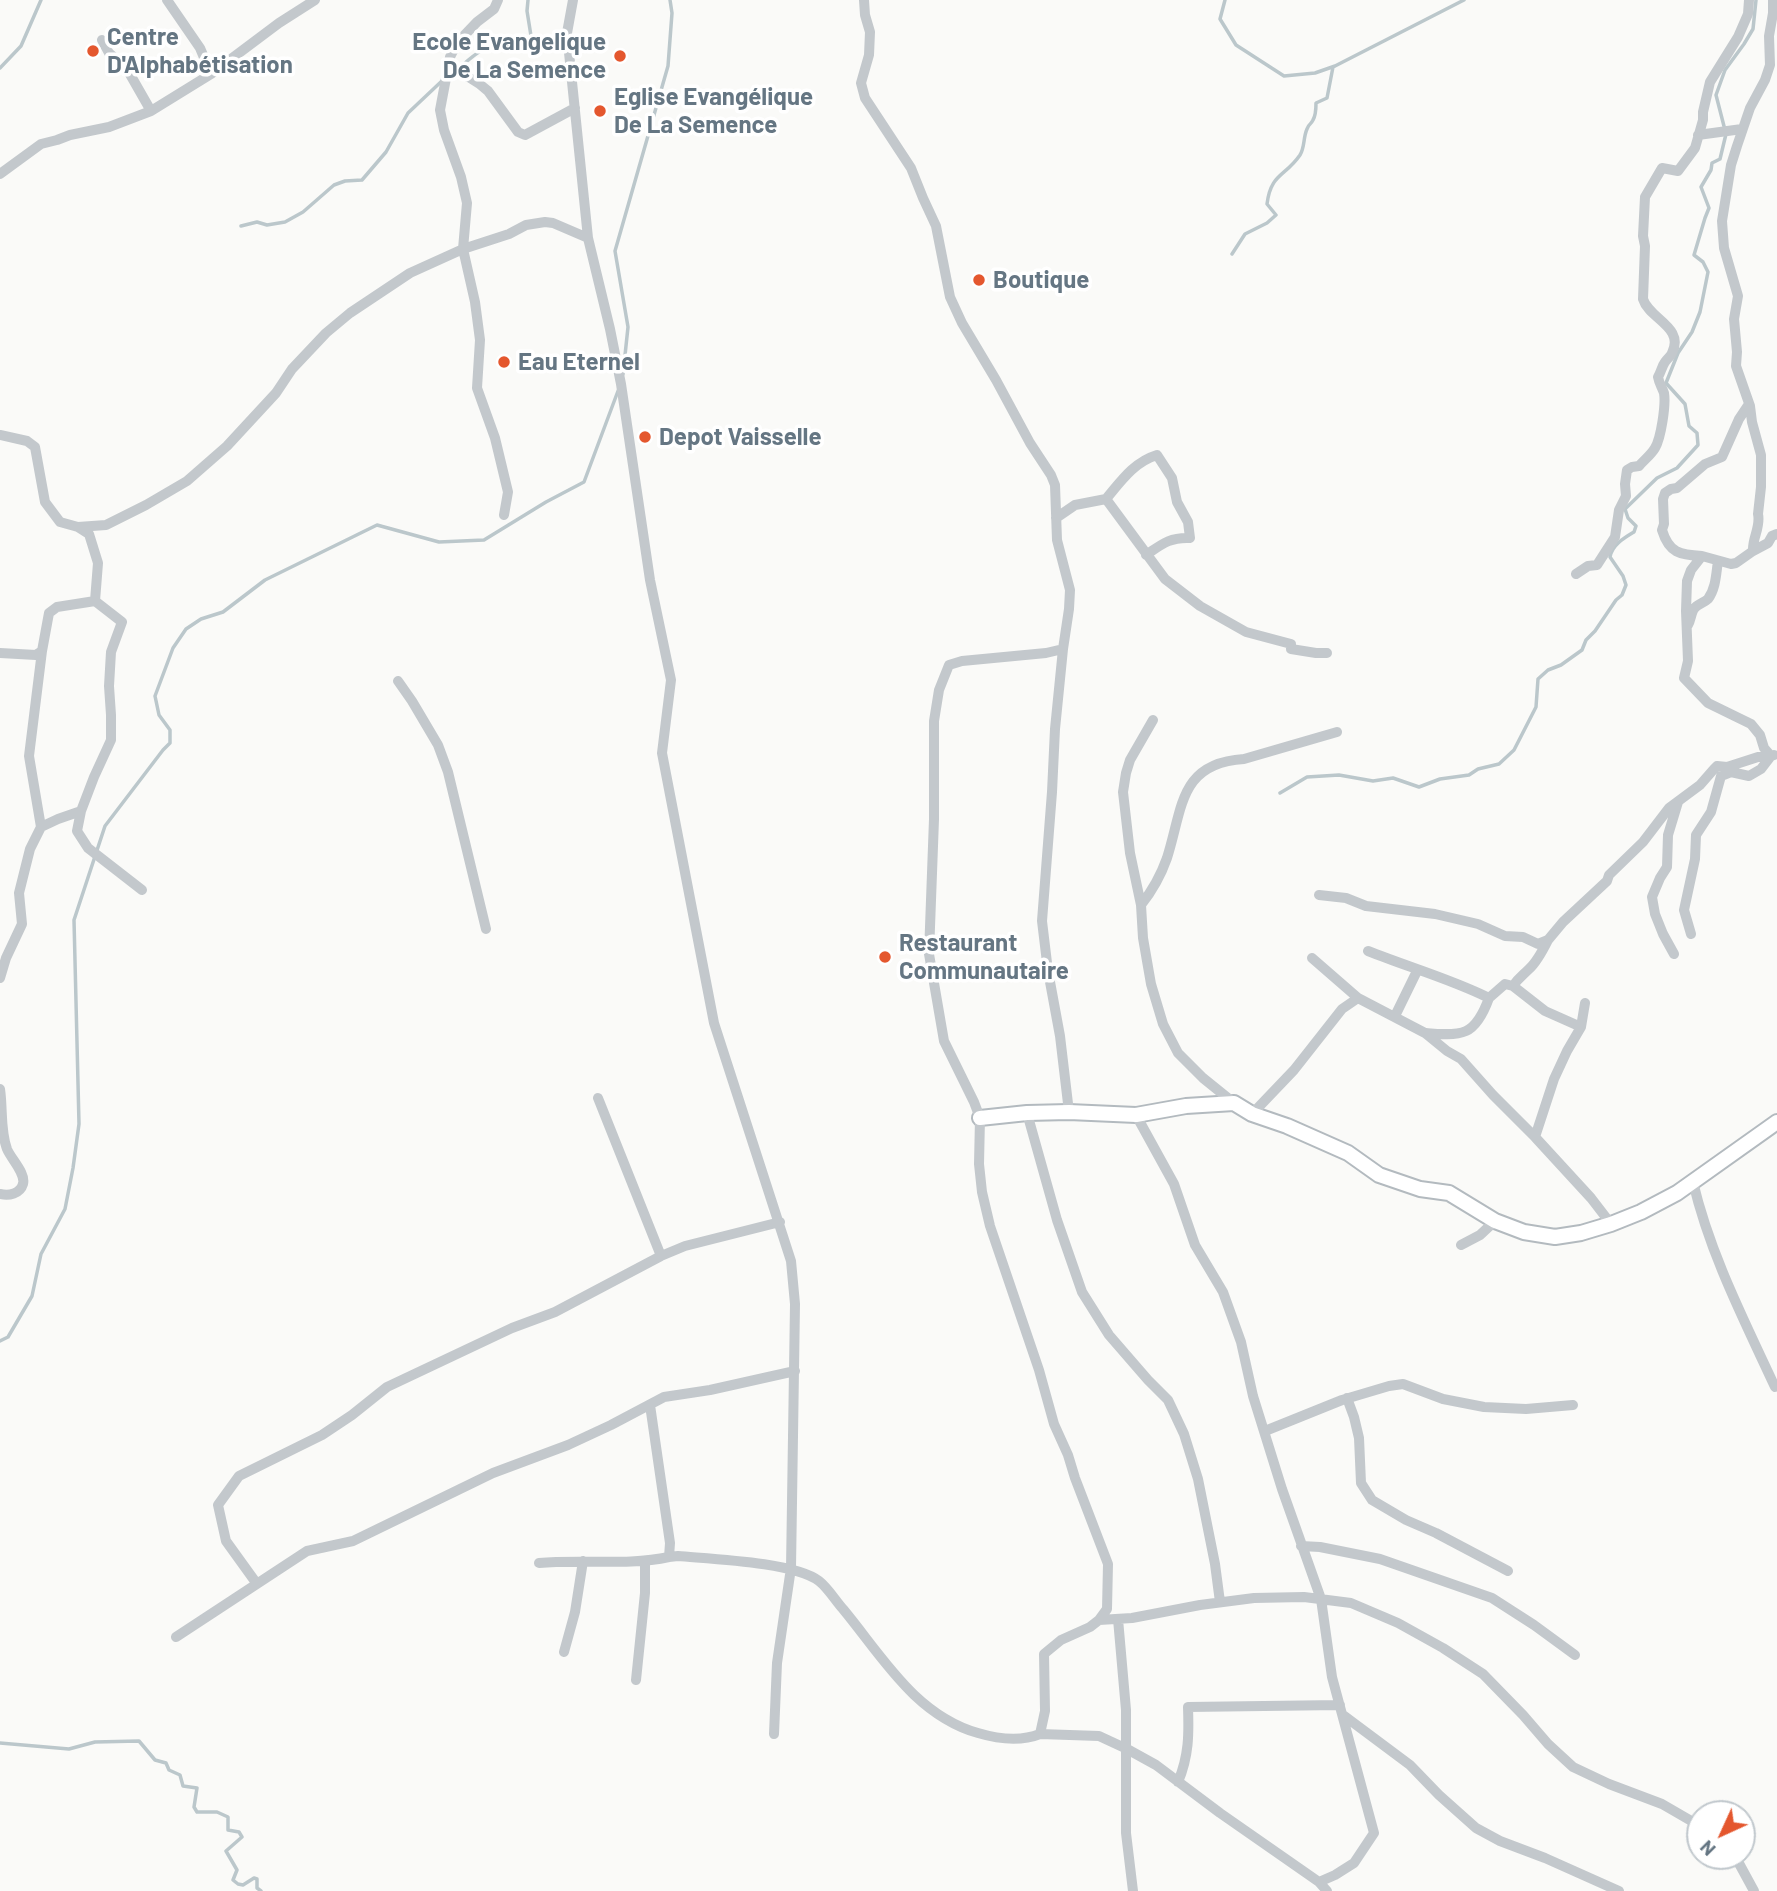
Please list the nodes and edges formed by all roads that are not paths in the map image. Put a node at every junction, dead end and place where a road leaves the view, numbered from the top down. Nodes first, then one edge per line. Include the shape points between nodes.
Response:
1 (167, 0) edge
2 (315, 0) edge
3 (498, 0) edge
4 (573, 0) edge
5 (864, 0) edge
6 (1749, 0) edge
7 (1773, 0) edge
8 (1775, 16) edge
9 (102, 40) dead end
10 (1774, 62) edge
11 (455, 71) junction
12 (211, 74) junction
13 (575, 108) junction
14 (151, 111) junction
15 (1742, 129) junction
16 (1699, 135) junction
17 (0, 174) edge
18 (588, 238) junction
19 (463, 249) junction
20 (1749, 404) junction
21 (0, 435) edge
22 (1106, 499) junction
23 (504, 515) dead end
24 (1056, 518) junction
25 (1759, 518) junction
26 (78, 527) junction
27 (1775, 536) edge
28 (1753, 551) junction
29 (1146, 555) junction
30 (1702, 556) junction
31 (1718, 561) junction
32 (1576, 574) dead end
33 (95, 601) junction
34 (1686, 627) junction
35 (1063, 649) junction
36 (43, 651) junction
37 (0, 653) edge
38 (1327, 653) dead end
39 (398, 681) dead end
40 (1153, 720) dead end
41 (1337, 732) dead end
42 (1774, 755) edge
43 (1678, 802) junction
44 (81, 811) junction
45 (41, 827) junction
46 (142, 890) dead end
47 (1319, 895) dead end
48 (1141, 905) junction
49 (486, 929) dead end
50 (1691, 934) dead end
51 (1548, 940) junction
52 (1368, 951) dead end
53 (1674, 954) dead end
54 (1312, 958) dead end
55 (1418, 971) junction
56 (0, 978) edge
57 (1513, 986) junction
58 (1358, 998) junction
59 (1489, 998) junction
60 (1585, 1003) dead end
61 (1395, 1016) junction
62 (1581, 1027) junction
63 (1424, 1033) junction
64 (0, 1089) edge
65 (598, 1098) dead end
66 (1234, 1103) junction
67 (1069, 1112) junction
68 (1027, 1113) junction
69 (1136, 1115) junction
70 (1252, 1115) junction
71 (980, 1118) junction
72 (1777, 1122) edge
73 (1535, 1137) junction
74 (1693, 1182) junction
75 (0, 1194) edge
76 (1495, 1221) junction
77 (780, 1222) junction
78 (1611, 1224) junction
79 (1461, 1245) dead end
80 (661, 1256) junction
81 (795, 1371) junction
82 (1775, 1387) dead end
83 (1347, 1398) junction
84 (650, 1405) junction
85 (1573, 1405) dead end
86 (1265, 1431) junction
87 (1301, 1546) junction
88 (669, 1557) junction
89 (583, 1561) junction
90 (645, 1562) junction
91 (539, 1563) dead end
92 (791, 1568) junction
93 (1508, 1571) dead end
94 (257, 1584) junction
95 (1321, 1599) junction
96 (1220, 1602) junction
97 (1118, 1619) junction
98 (1099, 1620) junction
99 (177, 1637) dead end
100 (564, 1652) dead end
101 (1575, 1654) dead end
102 (636, 1680) dead end
103 (1341, 1710) junction
104 (774, 1734) dead end
105 (1040, 1734) junction
106 (1127, 1749) junction
107 (1178, 1782) junction
108 (1686, 1818) edge
109 (1743, 1870) edge
110 (1323, 1887) edge
111 (1133, 1891) edge
112 (1619, 1891) edge
113 (1754, 1891) edge

1 - 12 street via 200,48
2 - 12 street
3 - 11 street via 457,43 450,57
4 - 13 street via 567,33
5 - 24 street via 870,32 864,98 911,168 936,226 950,297 1051,475
6 - 16 street via 1738,37 1710,82
7 - 8 street
8 - 10 street via 1769,36
9 - 14 street via 127,69
10 - 15 street
11 - 13 street via 488,91 525,135
11 - 19 street via 440,110 467,203
12 - 14 street
13 - 18 street
14 - 17 street via 41,144
15 - 16 street
15 - 20 street via 1731,165 1722,230 1738,296 1736,366
16 - 32 street via 1678,171 1662,168 1645,197 1643,299 1671,329 1675,345 1658,377 1665,409 1659,439 1639,466 1627,470 1626,496 1605,555 1597,565
18 - 19 street via 545,222
18 - 77 street via 621,384 650,580 671,680 663,753 714,1023
19 - 23 street via 480,340 477,388 508,492
19 - 26 street via 410,273 326,333 227,446 187,481 106,525
20 - 25 street via 1761,455
20 - 30 street via 1722,457 1705,464 1663,499 1662,530 1668,546 1688,556
21 - 26 street via 35,447 45,502 60,522
22 - 24 street via 1075,505
22 - 29 street
22 - 29 street via 1130,470 1157,455 1172,478 1190,538 1177,537
24 - 35 street via 1070,590
25 - 27 street
25 - 28 street
26 - 33 street via 89,534 98,563
27 - 28 street
28 - 31 street via 1736,563
29 - 38 street via 1165,579 1228,623 1291,644 1292,649
30 - 31 street
30 - 34 street via 1687,581
31 - 34 street via 1708,598 1694,608
33 - 36 street via 57,607 49,613
33 - 44 street via 122,622 111,652 111,740
34 - 42 street via 1684,678 1708,703 1751,724 1764,748
35 - 67 street via 1042,921
35 - 71 street via 949,665 939,690 934,721 929,954 944,1041
36 - 37 street via 36,655
36 - 45 street via 29,756
39 - 49 street via 449,772
40 - 48 street via 1130,760 1123,792
41 - 48 street via 1205,769 1184,796 1166,861
42 - 43 street via 1717,766
42 - 50 street via 1749,776 1731,772 1721,776 1711,812 1696,835 1684,910
43 - 51 street
43 - 53 street via 1668,835 1667,867 1653,897 1655,914
44 - 45 street
44 - 46 street via 77,831 88,848
45 - 56 street via 19,893 22,924
47 - 51 street via 1435,914 1538,944
48 - 66 street via 1151,984 1168,1035 1178,1053
51 - 57 street
52 - 55 street
54 - 58 street
55 - 59 street
55 - 61 street
57 - 59 street via 1505,984
57 - 62 street via 1545,1011
58 - 61 street
58 - 70 street via 1342,1009
59 - 63 street via 1466,1031
60 - 62 street
61 - 63 street
62 - 73 street via 1558,1070
63 - 73 street via 1461,1059
64 - 75 street via 4,1138 23,1176 17,1192
65 - 80 street
66 - 69 street
66 - 70 street
67 - 68 street
67 - 69 street
68 - 71 street
68 - 96 street via 1082,1292 1109,1335 1168,1400 1184,1434 1198,1479
69 - 86 street via 1174,1184 1195,1245 1223,1292
70 - 76 street via 1348,1153 1379,1175 1449,1193
71 - 98 street via 980,1173 990,1226 1054,1424 1108,1564 1107,1609
72 - 74 street
73 - 78 street
74 - 78 street
74 - 82 street via 1720,1267
76 - 78 street via 1555,1237
76 - 79 street
77 - 80 street
77 - 81 street via 791,1261
80 - 94 street via 555,1312 387,1387 322,1435 239,1476 218,1505 226,1541
81 - 84 street via 664,1397
81 - 92 street
83 - 85 street via 1403,1384 1443,1399 1484,1407
83 - 86 street
83 - 93 street via 1359,1438 1361,1483 1372,1500
84 - 88 street
84 - 94 street via 568,1445 493,1473 353,1541 307,1550
86 - 87 street
87 - 95 street
87 - 101 street via 1380,1559 1492,1598
88 - 90 street
88 - 92 street
89 - 90 street
89 - 91 street
89 - 100 street
90 - 102 street
92 - 104 street via 777,1663
92 - 105 street via 818,1580 896,1678 927,1707 967,1730 993,1738 1027,1739
94 - 99 street
95 - 96 street
95 - 103 street
95 - 108 street via 1351,1603 1443,1648 1483,1674 1573,1768
96 - 97 street
97 - 98 street
97 - 106 street
98 - 105 street via 1044,1654 1045,1711
103 - 107 street via 1188,1707 1189,1738
103 - 110 street via 1374,1833 1354,1863
103 - 112 street via 1410,1765 1476,1828
105 - 106 street via 1099,1736
106 - 107 street
106 - 111 street via 1126,1833
107 - 110 street
109 - 113 street

